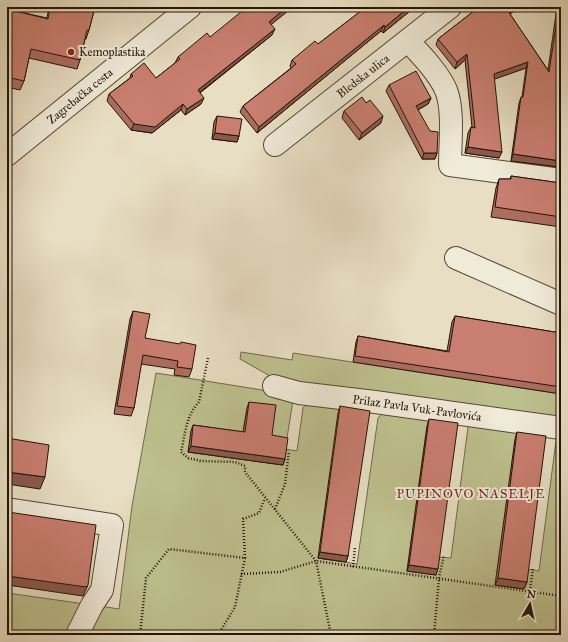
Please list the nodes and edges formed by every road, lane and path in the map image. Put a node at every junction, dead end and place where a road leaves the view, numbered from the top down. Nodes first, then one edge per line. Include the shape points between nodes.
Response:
1 (190, 7) edge
2 (450, 7) edge
3 (408, 41) junction
4 (275, 145) dead end
5 (7, 155) edge
6 (561, 180) edge
7 (456, 258) dead end
8 (561, 304) edge
9 (208, 358) dead end
10 (274, 386) dead end
11 (561, 428) edge
12 (289, 451) edge
13 (266, 498) junction
14 (7, 509) edge
15 (275, 509) junction
16 (355, 547) dead end
17 (444, 555) dead end
18 (245, 558) junction
19 (316, 561) junction
20 (353, 566) junction
21 (533, 568) dead end
22 (241, 574) junction
23 (439, 578) junction
24 (530, 592) junction
25 (561, 596) edge
26 (77, 635) edge
27 (140, 635) edge
28 (218, 635) edge
29 (331, 635) edge
30 (434, 635) edge

1 - 5 street, Zagrebačka cesta
2 - 3 street, Bledska ulica
3 - 4 street, Bledska ulica
3 - 6 street via 437,75 446,91 451,119 450,165
7 - 8 street
9 - 13 path via 199,402 189,417 181,452 188,458 201,461 235,462 245,466 245,472
10 - 11 street, Prilaz Pavla Vuk-Pavlovića via 299,393
12 - 15 path via 286,484
13 - 15 path
13 - 18 path via 259,513 243,519
14 - 26 street via 112,525 102,590
15 - 19 path
16 - 20 path
17 - 23 path
18 - 22 path
18 - 27 path via 170,549 146,578
19 - 20 path
19 - 22 path via 280,572
19 - 29 path
20 - 23 path
21 - 24 path
22 - 28 path via 235,607
23 - 24 path
23 - 30 path
24 - 25 path

